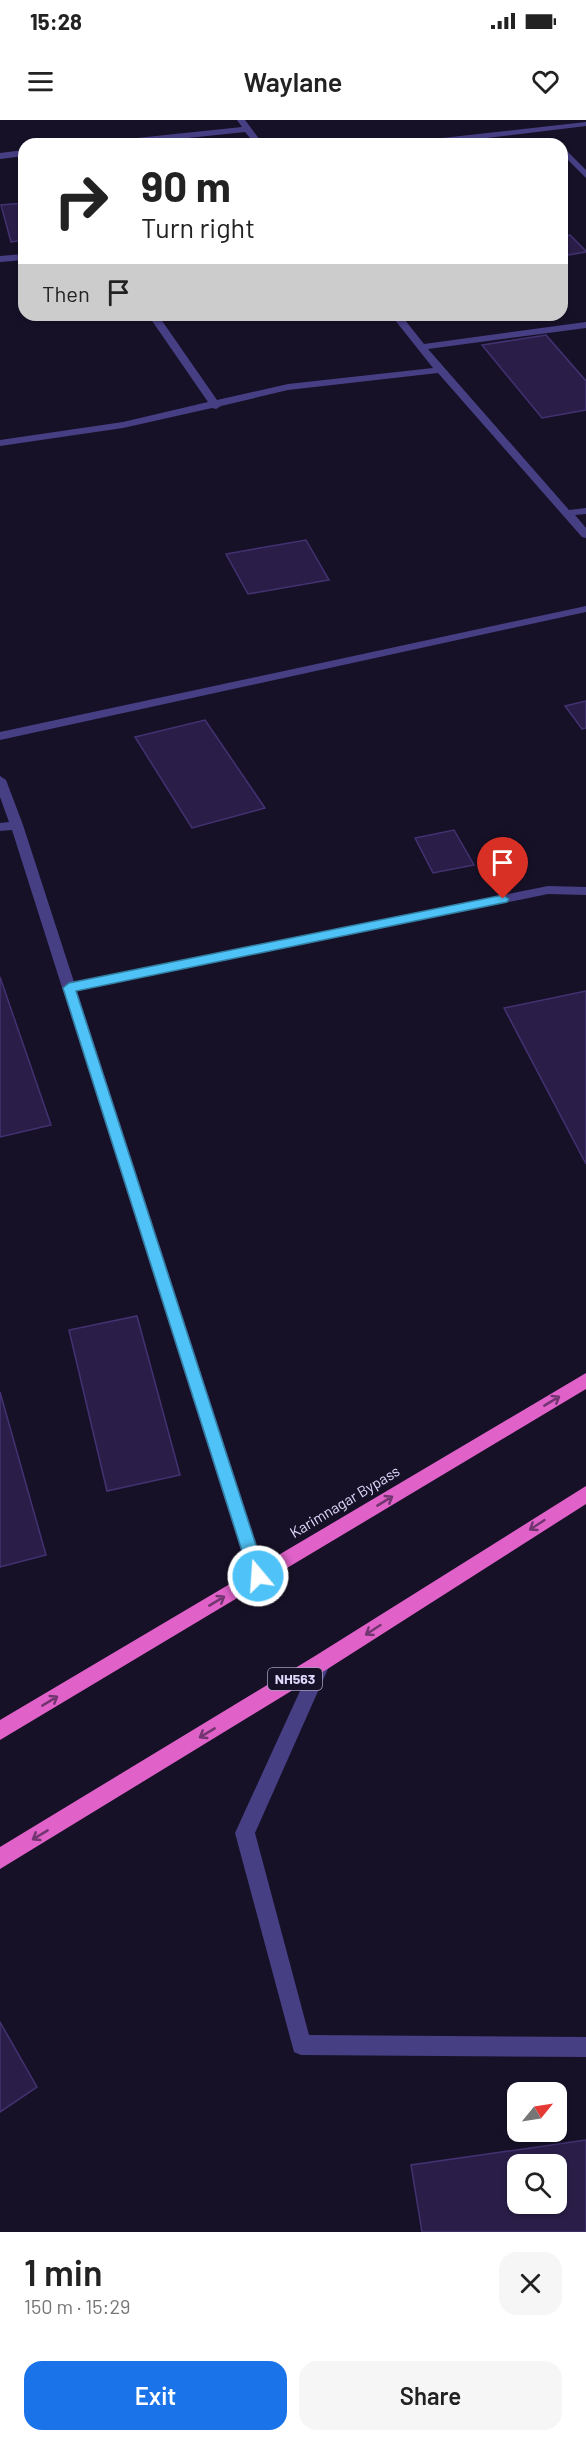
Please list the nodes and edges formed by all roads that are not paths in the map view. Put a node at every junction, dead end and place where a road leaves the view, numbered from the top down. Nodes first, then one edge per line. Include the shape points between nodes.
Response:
1 (241, 120) edge
2 (539, 120) edge
3 (586, 124) edge
4 (546, 128) junction
5 (246, 129) junction
6 (163, 138) edge
7 (254, 138) edge
8 (464, 138) edge
9 (555, 138) edge
10 (18, 154) edge
11 (568, 155) edge
12 (0, 156) edge
13 (586, 175) edge
14 (18, 258) edge
15 (0, 259) edge
16 (157, 321) edge
17 (401, 321) edge
18 (586, 325) edge
19 (421, 347) junction
20 (440, 370) junction
21 (216, 406) junction
22 (0, 442) edge
23 (586, 511) edge
24 (567, 513) junction
25 (586, 535) edge
26 (586, 609) edge
27 (0, 736) edge
28 (0, 780) edge
29 (17, 825) junction
30 (0, 827) edge
31 (586, 891) edge
32 (69, 988) junction
33 (586, 1380) edge
34 (586, 1494) edge
35 (258, 1576) junction
36 (322, 1662) junction
37 (0, 1731) edge
38 (0, 1859) edge
39 (586, 2047) edge

1 - 5 street
2 - 4 street
3 - 4 street
4 - 8 street
4 - 9 street
5 - 6 street
5 - 7 street
10 - 12 street
11 - 13 street
14 - 15 street
16 - 21 street
17 - 19 street
18 - 19 street
19 - 20 street
20 - 21 street via 288,387
20 - 24 street
21 - 22 street via 123,425
23 - 24 street
24 - 25 street
26 - 27 street
28 - 29 street
29 - 30 street
29 - 32 street
31 - 32 street via 548,890
32 - 35 street
35 -> 33 highway, Karimnagar Bypass
34 -> 36 highway, NH563
37 -> 35 highway, Karimnagar Bypass
36 -> 38 highway, NH563
36 - 39 street via 245,1833 302,2045

